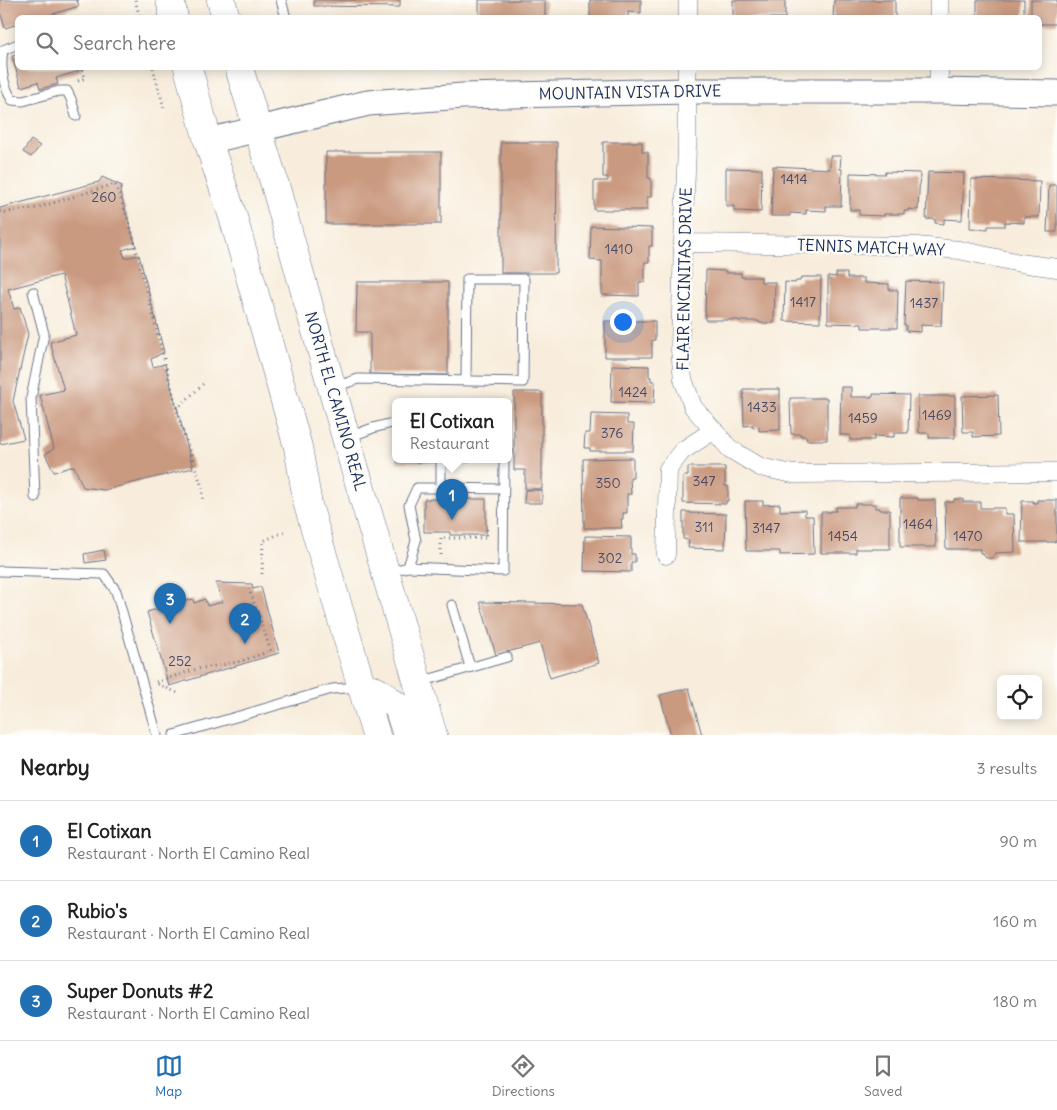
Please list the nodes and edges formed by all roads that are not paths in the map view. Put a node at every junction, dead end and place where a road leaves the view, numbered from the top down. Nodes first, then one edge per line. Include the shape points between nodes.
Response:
1 (170, 0) edge
2 (221, 0) edge
3 (281, 0) edge
4 (688, 0) edge
5 (939, 0) edge
6 (173, 15) edge
7 (225, 15) edge
8 (285, 15) edge
9 (688, 15) edge
10 (939, 15) edge
11 (15, 45) edge
12 (189, 70) edge
13 (240, 70) edge
14 (687, 79) edge
15 (939, 79) edge
16 (1057, 93) edge
17 (76, 116) dead end
18 (258, 130) junction
19 (208, 141) junction
20 (683, 243) junction
21 (1057, 268) edge
22 (33, 292) dead end
23 (466, 381) junction
24 (333, 388) junction
25 (392, 423) edge
26 (714, 430) junction
27 (346, 438) junction
28 (441, 463) edge
29 (504, 463) edge
30 (1057, 472) edge
31 (441, 488) junction
32 (504, 490) junction
33 (35, 497) dead end
34 (666, 555) dead end
35 (397, 570) junction
36 (0, 571) edge
37 (452, 605) dead end
38 (507, 657) dead end
39 (470, 667) junction
40 (417, 682) junction
41 (362, 687) junction
42 (157, 735) edge
43 (174, 735) edge
44 (376, 735) edge
45 (407, 735) edge
46 (433, 735) edge

1 - 6 main road
2 - 7 main road
3 - 8 lane
4 - 9 street
5 - 10 street
11 - 17 lane via 3,50 2,61 12,100 67,91
12 - 19 main road
13 - 18 main road, NORTH EL CAMINO REAL
14 - 15 main road, MOUNTAIN VISTA DRIVE
14 - 18 main road, MOUNTAIN VISTA DRIVE via 368,103
14 - 20 street, FLAIR ENCINITAS DRIVE
15 - 16 main road, MOUNTAIN VISTA DRIVE
18 - 19 main road, MOUNTAIN VISTA DRIVE
18 - 24 main road, NORTH EL CAMINO REAL
19 - 41 main road via 229,202 298,447 308,505
20 - 21 street, TENNIS MATCH WAY via 917,246 959,250
20 - 26 street, FLAIR ENCINITAS DRIVE via 680,350 683,379 693,407
22 - 33 lane via 44,334 31,398
23 - 23 lane via 523,382 524,280 467,279
23 - 24 lane via 358,379
24 - 27 main road, NORTH EL CAMINO REAL
25 - 27 lane
26 - 30 street, FLAIR ENCINITAS DRIVE via 730,448 760,467 793,474
26 - 34 street via 682,451 668,469
27 - 35 main road, NORTH EL CAMINO REAL
28 - 31 lane
29 - 32 lane
31 - 32 lane
31 - 35 lane via 417,488 409,505 416,541
32 - 35 lane via 503,571
35 - 40 main road, NORTH EL CAMINO REAL
36 - 42 lane via 104,574 116,591
37 - 39 lane
38 - 39 lane
39 - 40 lane
40 - 46 main road, NORTH EL CAMINO REAL
41 - 43 lane via 332,689
41 - 44 main road
41 - 45 main road via 382,694 398,707

